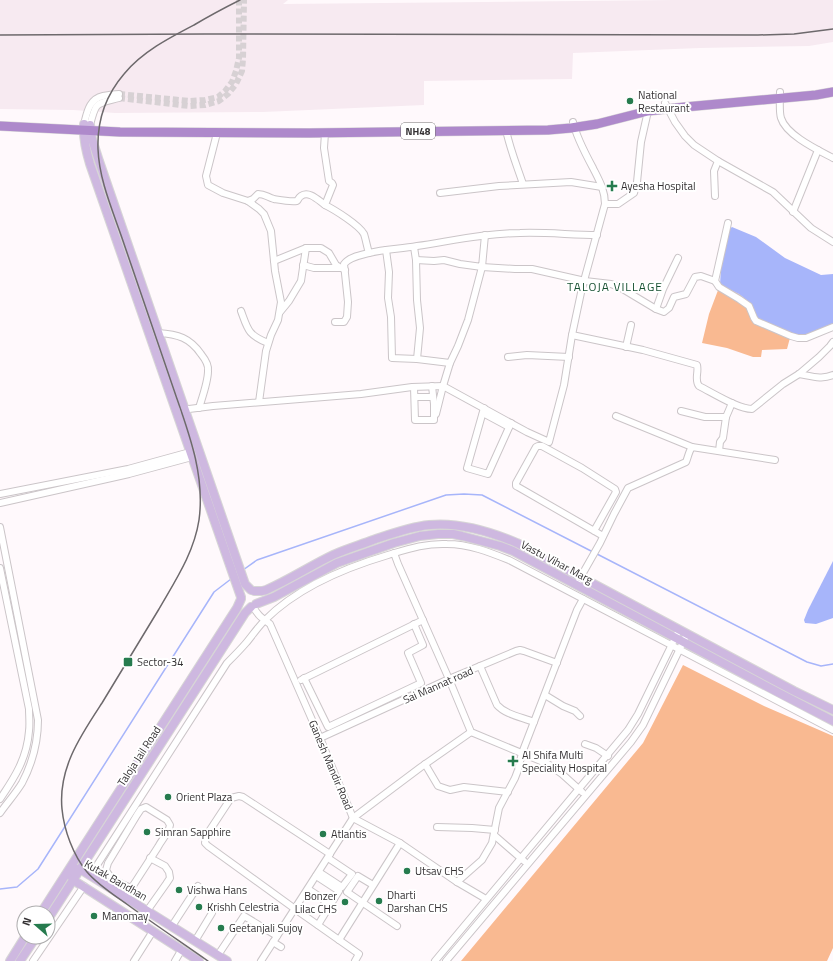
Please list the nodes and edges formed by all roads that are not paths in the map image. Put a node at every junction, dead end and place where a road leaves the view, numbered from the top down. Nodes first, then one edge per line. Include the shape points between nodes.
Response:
1 (833, 86) edge
2 (833, 92) edge
3 (780, 95) junction
4 (119, 96) tunnel mouth
5 (667, 106) junction
6 (648, 112) junction
7 (0, 120) edge
8 (574, 125) junction
9 (0, 126) edge
10 (87, 128) junction
11 (506, 130) junction
12 (217, 133) junction
13 (324, 133) junction
14 (818, 150) junction
15 (833, 158) edge
16 (718, 161) junction
17 (523, 184) junction
18 (602, 187) junction
19 (440, 193) dead end
20 (715, 196) dead end
21 (248, 201) junction
22 (605, 204) junction
23 (325, 205) junction
24 (793, 212) junction
25 (728, 223) dead end
26 (485, 235) junction
27 (597, 236) junction
28 (833, 242) edge
29 (414, 247) junction
30 (306, 248) junction
31 (386, 250) junction
32 (369, 253) junction
33 (678, 258) dead end
34 (416, 260) junction
35 (274, 261) junction
36 (303, 265) junction
37 (482, 267) junction
38 (344, 269) junction
39 (584, 281) junction
40 (715, 281) junction
41 (656, 309) junction
42 (241, 311) dead end
43 (279, 313) junction
44 (335, 322) dead end
45 (631, 325) dead end
46 (833, 327) edge
47 (158, 333) junction
48 (572, 334) junction
49 (833, 342) edge
50 (268, 343) junction
51 (626, 346) junction
52 (508, 357) dead end
53 (569, 357) junction
54 (417, 359) junction
55 (450, 363) junction
56 (799, 374) junction
57 (833, 375) edge
58 (432, 386) junction
59 (442, 386) junction
60 (414, 387) junction
61 (434, 396) junction
62 (415, 397) junction
63 (259, 402) junction
64 (732, 403) junction
65 (199, 408) junction
66 (184, 409) junction
67 (484, 411) junction
68 (681, 411) dead end
69 (176, 412) junction
70 (436, 414) dead end
71 (616, 416) dead end
72 (726, 417) junction
73 (510, 425) junction
74 (692, 447) junction
75 (719, 451) junction
76 (191, 455) junction
77 (775, 460) dead end
78 (0, 494) edge
79 (0, 503) edge
80 (0, 526) edge
81 (594, 531) junction
82 (604, 536) junction
83 (394, 553) junction
84 (0, 568) edge
85 (583, 573) junction
86 (577, 585) junction
87 (252, 591) junction
88 (241, 598) junction
89 (583, 599) junction
90 (253, 606) junction
91 (265, 620) junction
92 (423, 620) junction
93 (414, 624) junction
94 (679, 630) junction
95 (687, 634) junction
96 (674, 642) junction
97 (682, 646) junction
98 (557, 663) junction
99 (480, 666) junction
100 (304, 678) junction
101 (449, 679) junction
102 (296, 682) junction
103 (545, 695) junction
104 (833, 710) edge
105 (580, 716) dead end
106 (833, 721) edge
107 (534, 722) junction
108 (833, 730) edge
109 (471, 732) junction
110 (320, 738) junction
111 (585, 744) dead end
112 (522, 753) junction
113 (608, 756) junction
114 (425, 764) junction
115 (580, 789) junction
116 (508, 792) junction
117 (586, 796) junction
118 (0, 799) edge
119 (0, 813) edge
120 (558, 814) junction
121 (354, 818) junction
122 (564, 821) junction
123 (437, 827) dead end
124 (494, 832) junction
125 (400, 843) junction
126 (329, 856) junction
127 (150, 858) junction
128 (521, 858) junction
129 (528, 864) junction
130 (80, 869) junction
131 (69, 870) junction
132 (318, 874) junction
133 (90, 876) junction
134 (73, 880) junction
135 (457, 882) junction
136 (373, 885) junction
137 (84, 886) junction
138 (198, 886) dead end
139 (131, 888) junction
140 (307, 890) junction
141 (125, 898) junction
142 (486, 899) junction
143 (362, 903) junction
144 (46, 905) edge
145 (56, 907) edge
146 (295, 909) junction
147 (147, 911) junction
148 (212, 913) dead end
149 (182, 918) dead end
150 (318, 925) junction
151 (397, 926) dead end
152 (174, 928) junction
153 (462, 929) junction
154 (153, 931) junction
155 (468, 934) junction
156 (277, 936) junction
157 (339, 940) junction
158 (195, 941) junction
159 (273, 942) junction
160 (21, 945) edge
161 (31, 945) edge
162 (281, 947) dead end
163 (182, 949) junction
164 (218, 955) junction
165 (10, 961) edge
166 (20, 961) edge
167 (33, 961) edge
168 (134, 961) edge
169 (174, 961) edge
170 (199, 961) edge
171 (227, 961) edge
172 (261, 961) edge
173 (355, 961) edge
174 (435, 961) edge
175 (446, 961) edge

1 - 3 highway, NH48
2 - 3 highway, NH48 via 816,95
3 - 5 highway, NH48 via 702,105
3 - 14 street via 781,118 786,127 795,136
4 - 10 street via 102,96 91,104
5 - 6 highway, NH48
5 - 8 highway, NH48
5 - 16 street via 675,122 694,145
6 - 8 highway, NH48 via 597,124
6 - 22 street via 641,142 638,182 634,193 618,204
7 - 10 highway, NH48
8 - 10 highway, NH48
8 - 11 highway, NH48 via 548,130
8 - 18 street
9 - 10 highway, NH48
10 - 12 highway, NH48 via 120,132
10 - 47 main road
10 - 69 main road via 84,141 86,152
11 - 13 highway, NH48
11 - 17 street
12 - 13 highway, NH48
12 - 21 street via 206,176 208,185
13 - 23 street via 329,181 333,185
14 - 15 street
14 - 24 street
16 - 20 street via 714,171
16 - 24 street via 773,192
17 - 18 street via 571,182
17 - 19 street
18 - 22 street
21 - 23 street via 258,194 264,194 274,199 297,202 305,194 314,196
21 - 35 street via 264,214 271,231
22 - 27 street
23 - 32 street via 359,228
24 - 28 street
25 - 40 street
26 - 27 street via 521,233
26 - 29 street
26 - 37 street
27 - 39 street
29 - 31 street
29 - 34 street
30 - 35 street
30 - 36 street
30 - 38 street via 321,248 329,254 336,265
31 - 32 street
31 - 54 street via 391,356
32 - 38 street via 346,262
33 - 41 street
34 - 37 street via 444,260
34 - 54 street via 420,328
35 - 43 street via 281,302
36 - 38 street
36 - 43 street via 301,281
37 - 39 street via 532,269
37 - 55 street via 468,320
38 - 44 street via 347,317 344,322
39 - 41 street via 611,284
39 - 48 street
40 - 41 street via 701,276 695,277 686,294 674,297 669,308 664,312
40 - 46 street via 719,287 749,306 756,321 791,336 806,338
42 - 50 street via 248,330 257,339
43 - 50 street
45 - 51 street
47 - 65 street via 172,334 188,340 196,346 206,362 208,371
47 - 66 main road
48 - 51 street
48 - 53 street
49 - 56 street
50 - 63 street
51 - 64 street via 697,365 699,386
52 - 53 street
53 - 73 street via 549,442
54 - 55 street
55 - 59 street
56 - 57 street via 818,378
56 - 64 street via 752,409
58 - 59 street
58 - 60 street
58 - 61 street
59 - 67 street
59 - 70 street
60 - 62 street
60 - 63 street
61 - 62 street
61 - 62 street via 434,420 415,420
63 - 65 street
64 - 72 street
65 - 66 street
66 - 69 street
66 - 87 main road via 245,584
67 - 73 street
67 - 73 street via 467,468 488,474
68 - 72 street via 705,417
69 - 76 main road
71 - 74 street
72 - 75 street
74 - 75 street
74 - 82 street via 686,462 628,488
75 - 77 street
76 - 78 street
76 - 79 street via 129,474
76 - 88 main road
80 - 119 street via 38,720 32,759 21,783
81 - 81 street via 516,486 536,447 542,446 615,489 616,492
81 - 82 street
82 - 85 street
83 - 89 street via 438,544 469,547 509,560
83 - 91 street via 365,562 312,586 291,598
83 - 92 street
84 - 118 street via 29,709 30,731 25,755
85 - 86 street
85 - 87 main road via 503,537 464,526 437,525 412,528 351,548 266,590
85 - 94 main road
86 - 90 main road, Vastu Vihar Marg via 500,546 462,536 438,534 407,539 346,560
86 - 96 main road, Vastu Vihar Marg
87 - 88 main road via 247,590
87 - 90 main road via 258,598
88 - 90 main road via 245,606
88 - 131 main road, Taloja Jail Road
89 - 96 street
89 - 98 street
90 - 91 street, Ganesh Mandir Road via 256,613
90 - 130 main road, Taloja Jail Road via 245,613
91 - 102 street, Ganesh Mandir Road via 270,624
91 - 133 street via 227,663
92 - 93 street
92 - 101 street
93 - 100 street
93 - 100 street via 423,644 408,652 421,683 328,727
94 - 95 main road
94 - 96 street
95 - 97 street
95 - 104 main road
96 - 97 main road, Vastu Vihar Marg
96 - 113 street via 635,720
97 - 106 main road, Vastu Vihar Marg
97 - 108 street
97 - 117 street via 640,730
98 - 99 street, Sai Mannat road via 520,650
98 - 103 street
99 - 101 street, Sai Mannat road
99 - 107 street via 499,708
100 - 102 street
101 - 109 street
101 - 110 street, Sai Mannat road
102 - 110 street, Ganesh Mandir Road
103 - 105 street
103 - 107 street
107 - 112 street
109 - 112 street
109 - 114 street
110 - 121 street, Ganesh Mandir Road
111 - 113 street
112 - 115 street via 555,768
112 - 116 street
113 - 115 street
114 - 116 street via 438,786 450,790 464,787
114 - 121 street
115 - 117 street
115 - 120 street
116 - 124 street via 499,808
117 - 122 street
120 - 122 street
120 - 128 street
121 - 125 street
121 - 126 street, Ganesh Mandir Road
122 - 129 street
123 - 124 street via 472,828
124 - 128 street
124 - 135 street via 492,843 482,860
125 - 135 street
125 - 136 street
126 - 132 street, Ganesh Mandir Road
126 - 132 street via 352,874 342,887
126 - 146 street via 239,796 231,798 207,833 205,843 208,846
127 - 139 street
127 - 139 street via 170,825 168,820 146,807 137,815 106,870 115,881
127 - 147 street via 165,866 170,878
128 - 129 street
128 - 142 street
129 - 155 street
130 - 131 main road, Kutak Bandhan
130 - 133 main road, Kutak Bandhan
130 - 134 main road, Taloja Jail Road
131 - 134 main road, Kutak Bandhan
131 - 144 main road, Taloja Jail Road
132 - 140 street, Ganesh Mandir Road
132 - 140 street via 339,891 331,904
133 - 141 main road, Kutak Bandhan
134 - 137 main road, Kutak Bandhan
134 - 145 main road, Taloja Jail Road
135 - 142 street
136 - 143 street
136 - 143 street via 358,876 347,892
137 - 154 main road, Kutak Bandhan
137 - 167 street
138 - 152 street
139 - 141 street
140 - 146 street, Ganesh Mandir Road
140 - 150 street via 329,908
141 - 147 main road, Kutak Bandhan
142 - 153 street
143 - 151 street
143 - 157 street
146 - 150 street
146 - 156 street, Ganesh Mandir Road
147 - 152 main road, Kutak Bandhan
148 - 158 street
149 - 152 street
150 - 157 street
152 - 158 main road, Kutak Bandhan
153 - 155 street
153 - 174 street
154 - 163 main road, Kutak Bandhan
154 - 168 street
155 - 175 street
156 - 159 street, Ganesh Mandir Road
156 - 164 street via 244,916
157 - 173 street via 360,954
158 - 164 main road, Kutak Bandhan
159 - 162 street
159 - 172 street, Ganesh Mandir Road
160 - 165 main road
161 - 166 main road
163 - 169 street
163 - 170 main road, Kutak Bandhan
164 - 171 main road, Kutak Bandhan

